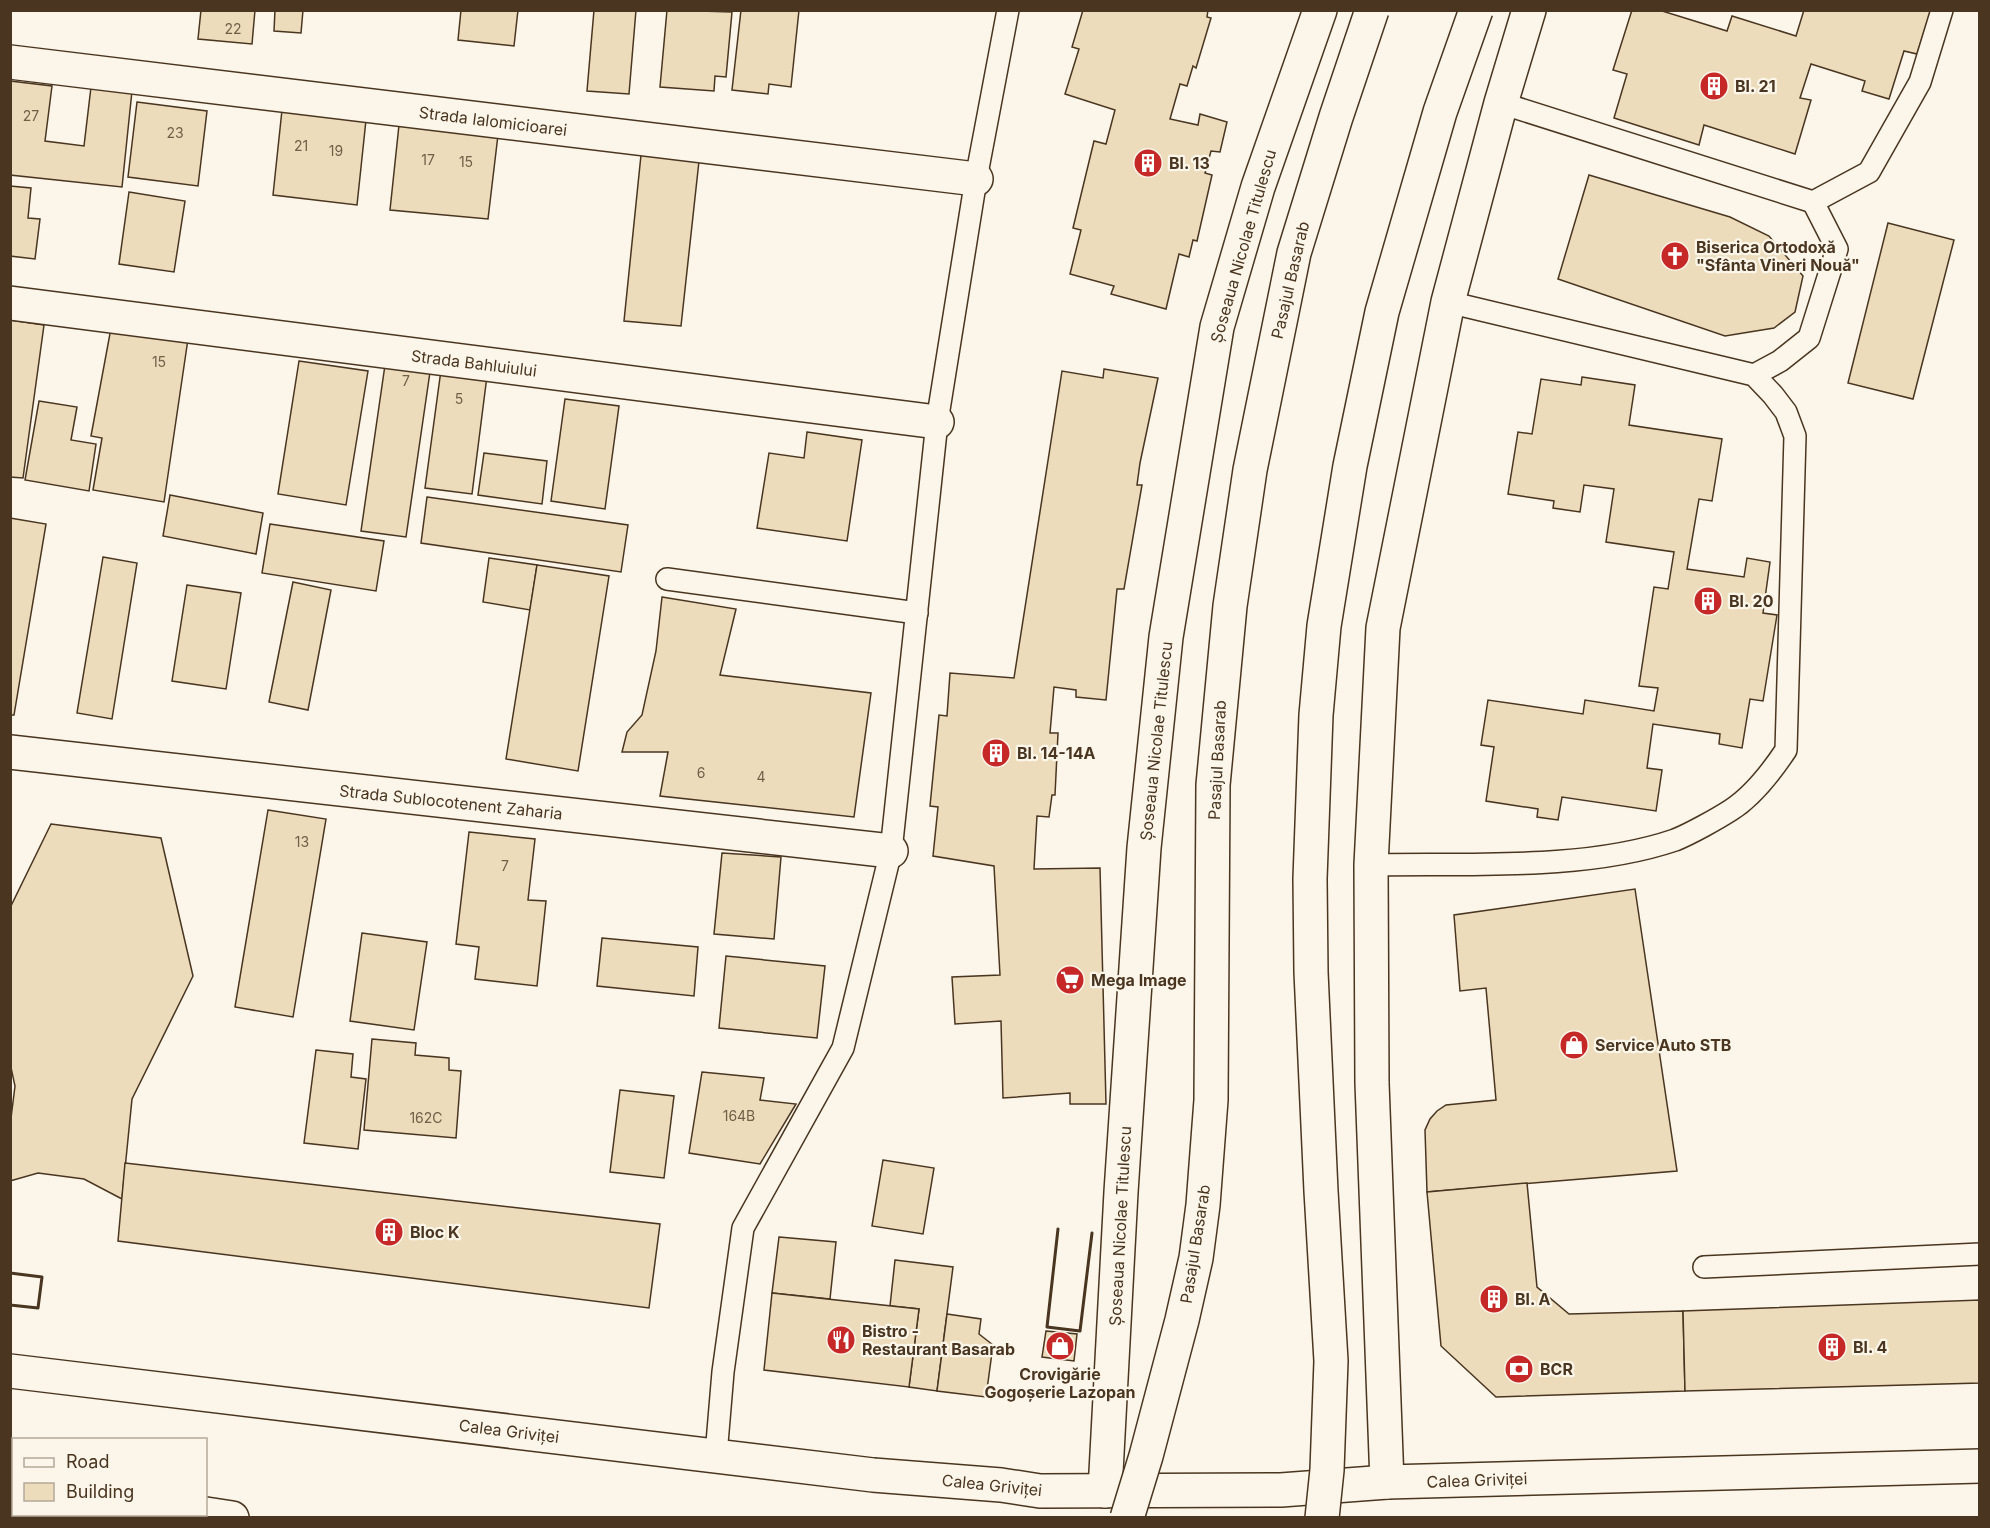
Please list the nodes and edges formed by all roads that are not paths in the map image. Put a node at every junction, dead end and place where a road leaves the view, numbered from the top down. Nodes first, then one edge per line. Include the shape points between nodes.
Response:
1 (1008, 10) edge
2 (1320, 10) edge
3 (1372, 10) edge
4 (1476, 10) edge
5 (1529, 10) edge
6 (1942, 10) edge
7 (10, 62) edge
8 (1501, 103) junction
9 (976, 179) junction
10 (1813, 202) junction
11 (1448, 302) junction
12 (10, 303) edge
13 (1754, 375) junction
14 (937, 422) junction
15 (668, 579) dead end
16 (917, 613) junction
17 (10, 752) edge
18 (891, 851) junction
19 (1371, 865) junction
20 (1980, 1254) edge
21 (1704, 1267) dead end
22 (10, 1371) edge
23 (716, 1455) junction
24 (1980, 1466) edge
25 (1387, 1482) junction
26 (1105, 1491) junction
27 (207, 1514) edge
28 (232, 1518) edge
29 (1127, 1518) edge
30 (1322, 1518) edge

1 - 9 lane
2 - 26 main road, Șoseaua Nicolae Titulescu via 1258,187 1217,327 1166,637 1144,848
3 - 29 main road, Pasajul Basarab, bridge via 1294,253 1250,470 1230,606 1214,785 1211,1100 1203,1205 1182,1320
4 - 30 main road, bridge via 1440,112 1382,312 1350,466 1324,626 1315,727 1310,879 1311,972 1331,1362 1328,1470
5 - 8 main road
6 - 10 lane via 1920,82 1869,171
7 - 9 main road, Strada Ialomicioarei
8 - 10 lane
8 - 11 main road
9 - 14 lane
10 - 13 lane via 1837,249 1809,338
11 - 13 lane
11 - 19 main road via 1383,628
12 - 14 main road, Strada Bahluiului
13 - 19 lane via 1786,412 1795,436 1786,750 1770,775 1733,809 1676,840 1621,853 1549,862
14 - 16 lane
15 - 16 lane
16 - 18 lane
17 - 18 main road, Strada Sublocotenent Zaharia
18 - 23 lane via 843,1048 743,1228
19 - 25 main road via 1372,1083
20 - 21 lane
22 - 23 main road, Calea Griviței
23 - 26 main road, Calea Griviței via 1040,1491
24 - 25 main road, Calea Griviței
25 - 26 main road, Calea Griviței via 1281,1490
27 - 28 main road

